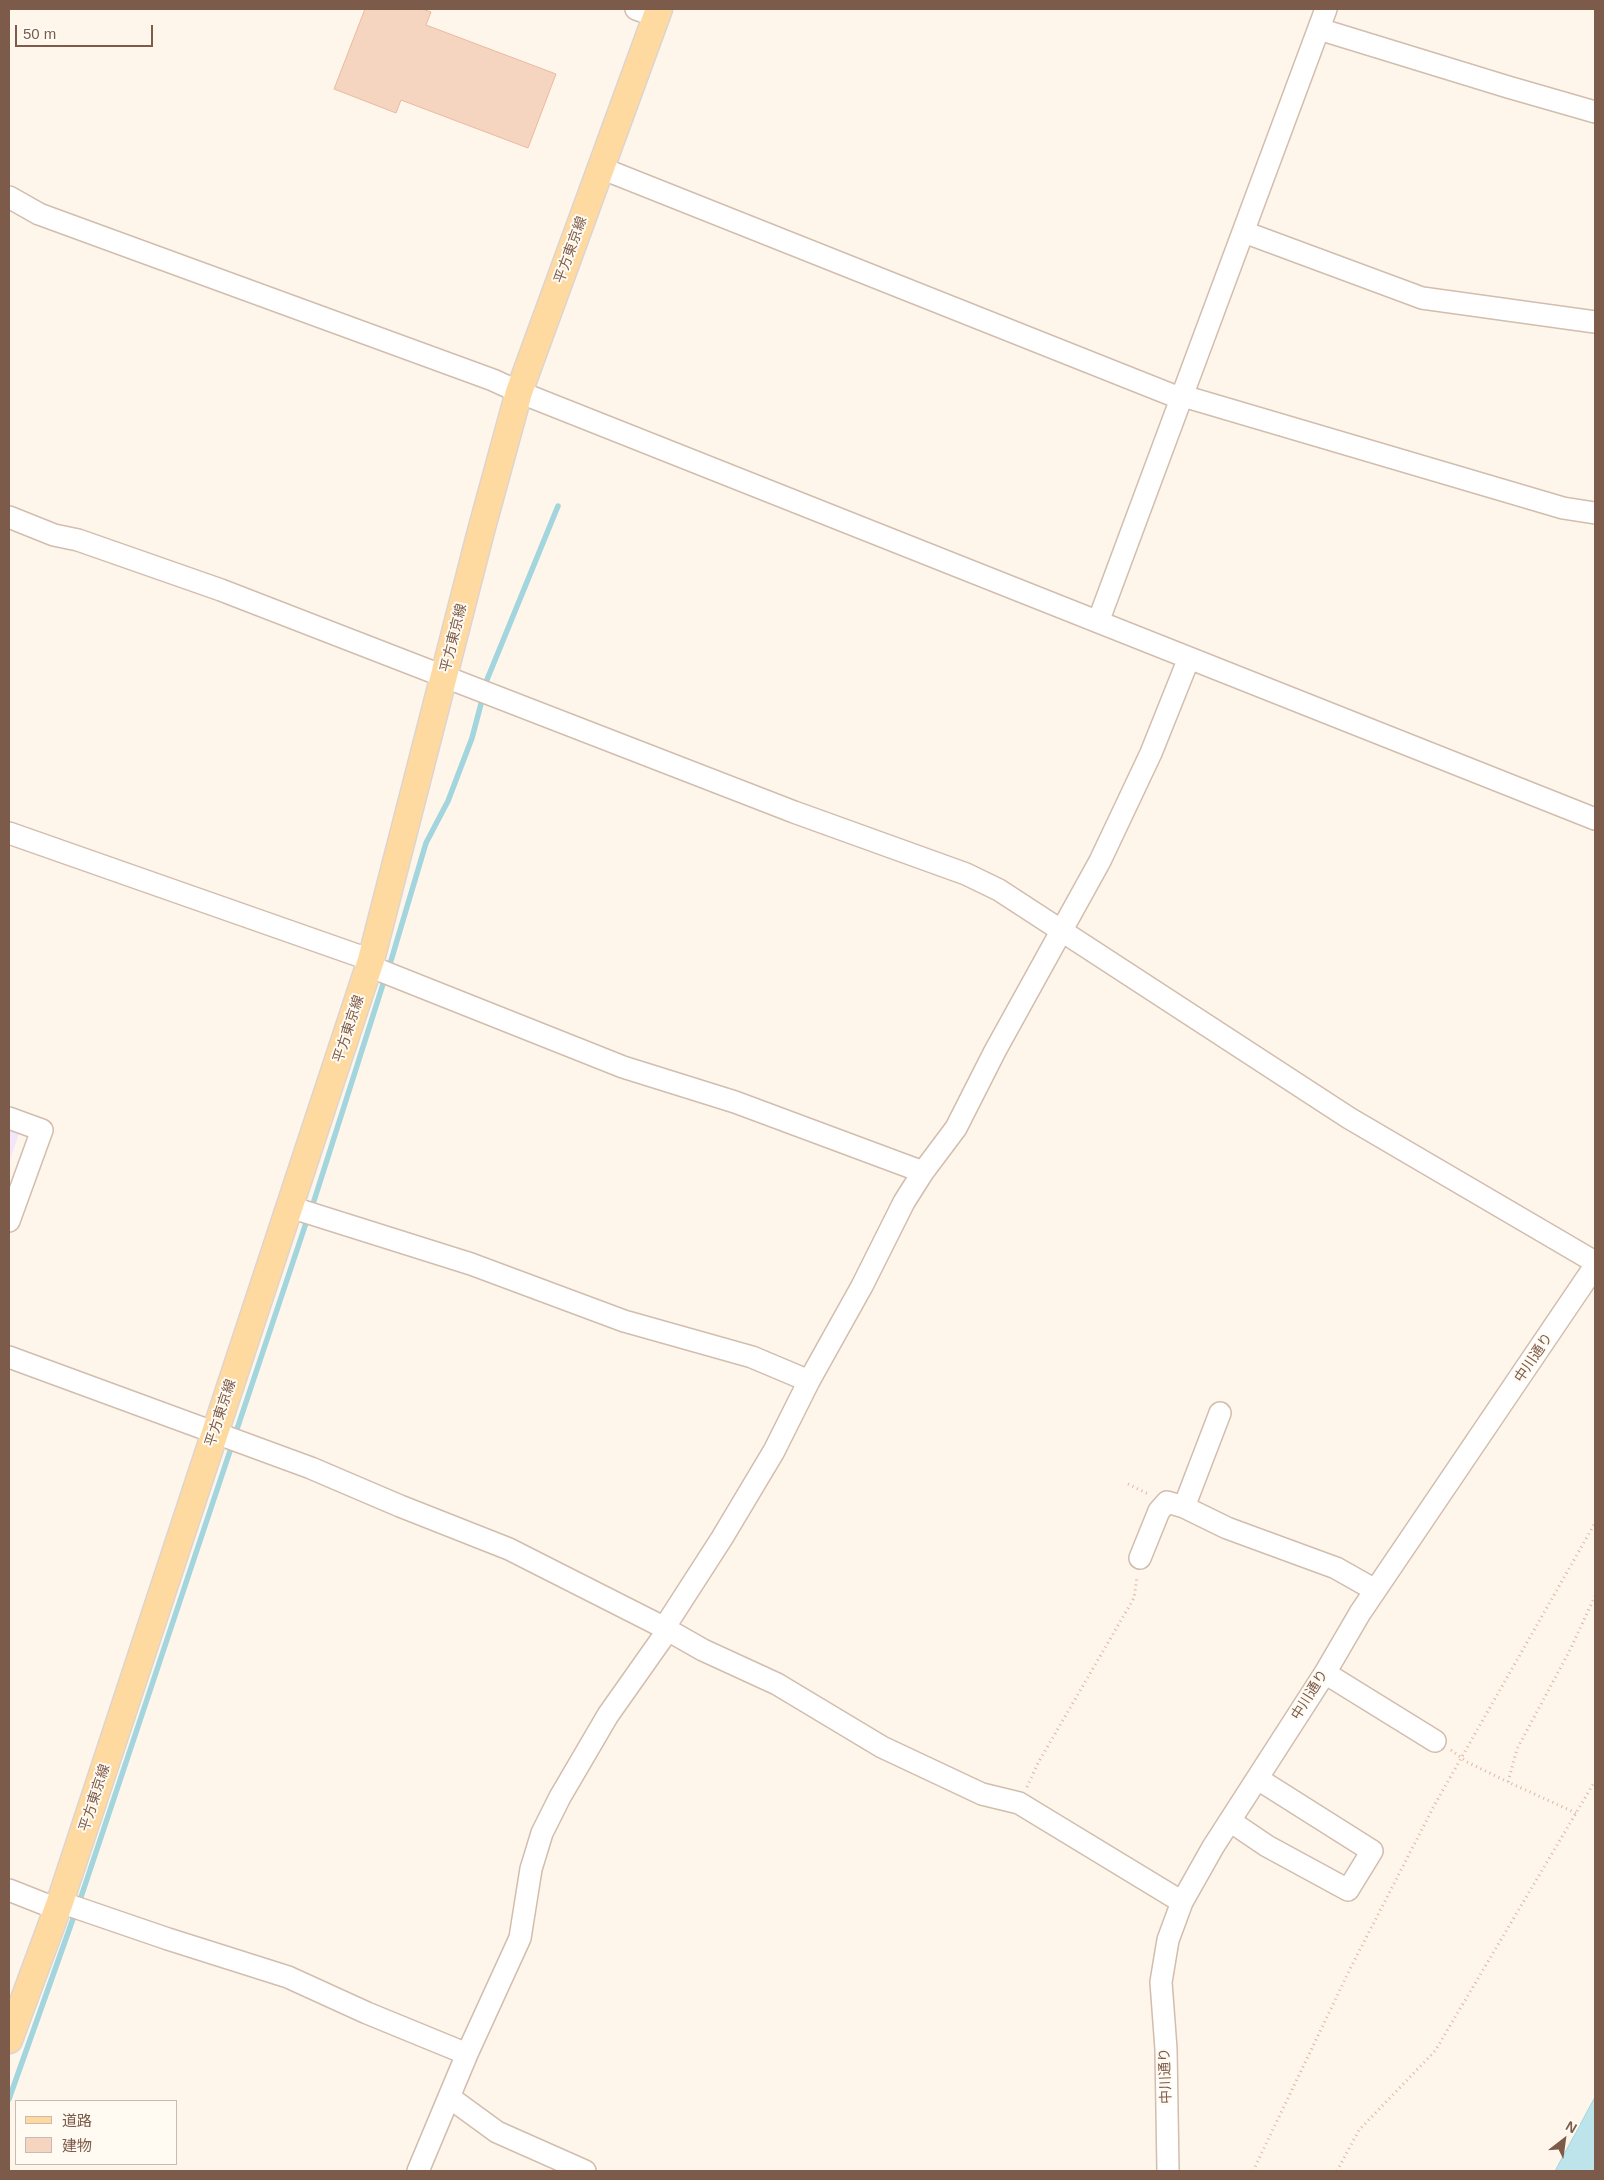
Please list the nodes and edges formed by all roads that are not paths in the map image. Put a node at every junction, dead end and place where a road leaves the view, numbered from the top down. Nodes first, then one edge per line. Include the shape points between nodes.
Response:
1 (1326, 9) edge
2 (651, 11) edge
3 (1319, 29) junction
4 (1595, 112) edge
5 (601, 168) junction
6 (9, 197) edge
7 (1244, 232) junction
8 (1595, 322) edge
9 (519, 392) junction
10 (1182, 398) junction
11 (1595, 513) edge
12 (9, 517) edge
13 (1098, 622) junction
14 (1189, 658) junction
15 (444, 678) junction
16 (1595, 819) edge
17 (9, 833) edge
18 (1062, 931) junction
19 (370, 963) junction
20 (9, 1118) edge
21 (923, 1172) junction
22 (290, 1207) junction
23 (9, 1221) edge
24 (1595, 1264) edge
25 (9, 1357) edge
26 (809, 1381) junction
27 (1220, 1413) dead end
28 (214, 1433) junction
29 (1184, 1507) junction
30 (1140, 1558) road end
31 (1375, 1590) junction
32 (666, 1629) junction
33 (1325, 1673) junction
34 (1435, 1741) dead end
35 (1258, 1779) junction
36 (1230, 1821) junction
37 (9, 1890) edge
38 (1182, 1902) junction
39 (59, 1905) junction
40 (9, 2040) edge
41 (467, 2054) junction
42 (449, 2097) junction
43 (418, 2171) edge
44 (585, 2171) edge
45 (1168, 2171) edge

1 - 3 street
2 - 5 main road, 平方東京線
3 - 4 street
3 - 7 street
5 - 9 main road, 平方東京線
5 - 10 street
6 - 9 street via 39,214
7 - 8 street via 1422,298
7 - 10 street
9 - 13 street
9 - 15 main road, 平方東京線
10 - 11 street via 1562,508
10 - 13 street
12 - 15 street via 221,590
13 - 14 street
14 - 16 street
14 - 18 street via 1151,753 1100,861
15 - 18 street via 966,874 999,890
15 - 19 main road, 平方東京線
17 - 19 street
18 - 21 street via 956,1128
18 - 24 street via 1349,1118
19 - 21 street via 623,1067 735,1102
19 - 22 main road, 平方東京線
20 - 23 street via 42,1130
21 - 26 street
22 - 26 street via 471,1264 624,1321 752,1357
22 - 28 main road, 平方東京線
24 - 31 street, 中川通り
25 - 28 street
26 - 32 street via 774,1451
27 - 29 street
28 - 32 street via 311,1468 509,1549
28 - 39 main road, 平方東京線
29 - 30 street via 1166,1502 1159,1511
29 - 31 street via 1227,1528 1336,1568
31 - 33 street, 中川通り
32 - 38 street via 777,1684 882,1747 982,1794 1019,1803
32 - 41 street via 608,1715 542,1833 531,1869 520,1938
33 - 34 street
33 - 35 street, 中川通り
35 - 36 street, 中川通り
35 - 36 street via 1372,1851 1348,1890 1267,1846
36 - 38 street, 中川通り
37 - 39 street
38 - 45 street, 中川通り via 1168,1940 1161,1982 1166,2049
39 - 40 main road, 平方東京線
39 - 41 street via 288,1977
41 - 42 street
42 - 43 street
42 - 44 street via 497,2132

